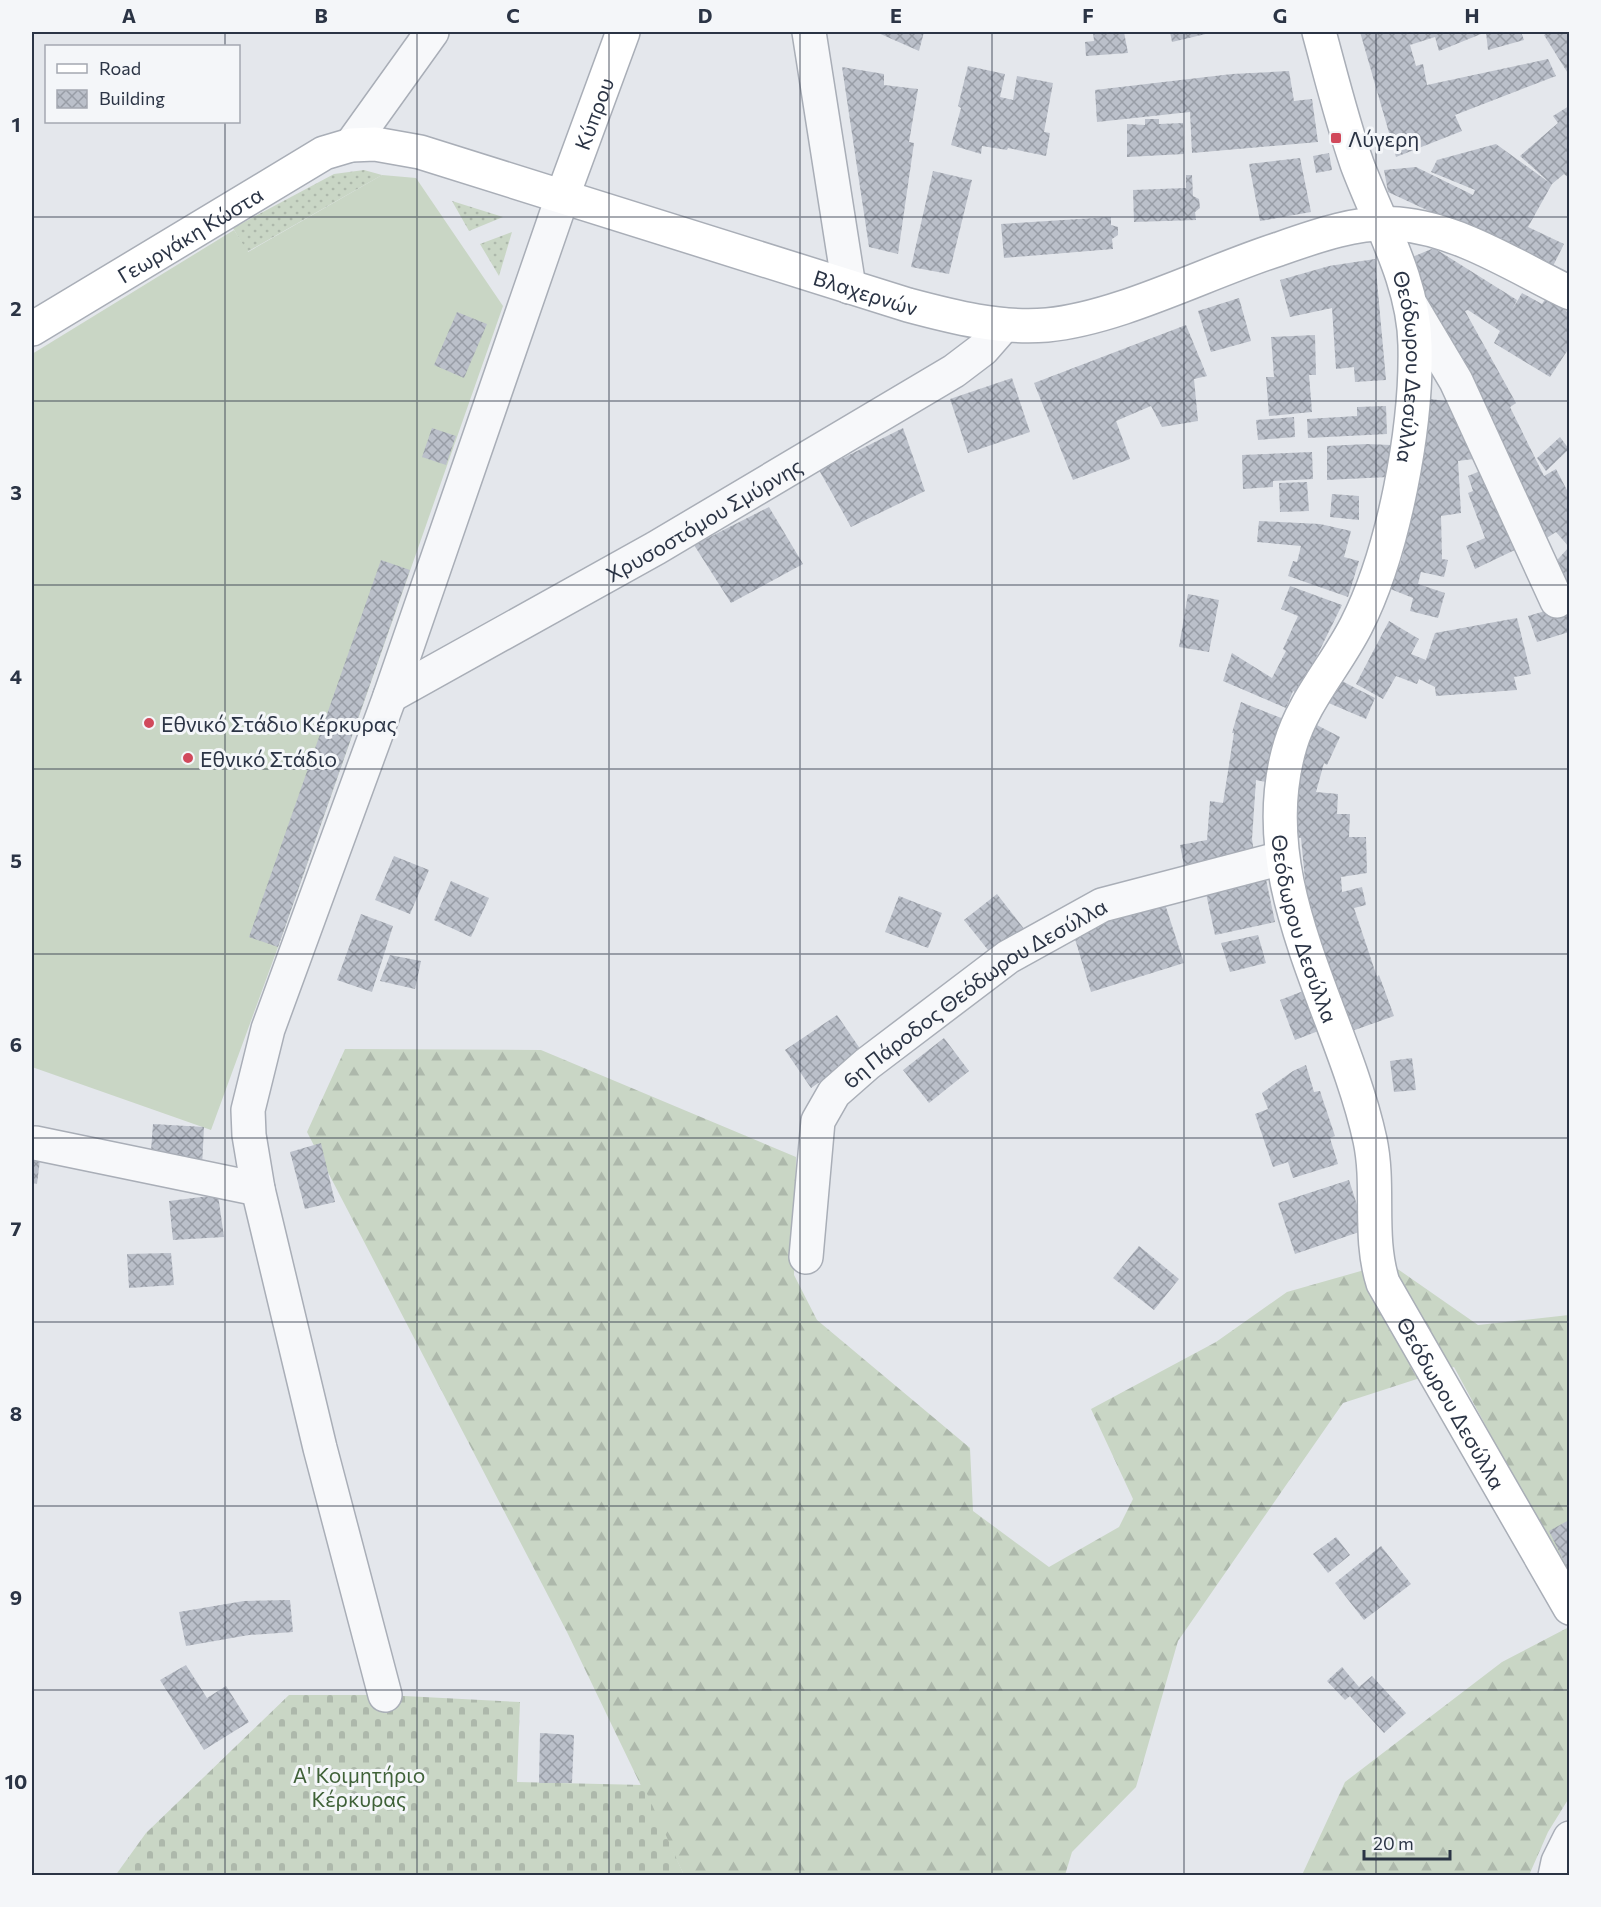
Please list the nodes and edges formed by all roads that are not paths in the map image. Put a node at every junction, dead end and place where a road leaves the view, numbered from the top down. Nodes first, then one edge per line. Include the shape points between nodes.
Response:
1 (432, 32) edge
2 (622, 32) edge
3 (809, 32) edge
4 (1319, 32) edge
5 (351, 145) junction
6 (563, 195) junction
7 (1382, 224) junction
8 (849, 286) junction
9 (1569, 293) edge
10 (1412, 307) junction
11 (1004, 325) junction
12 (32, 329) edge
13 (1557, 601) dead end
14 (390, 696) junction
15 (1282, 858) junction
16 (35, 1143) dead end
17 (258, 1189) junction
18 (806, 1257) dead end
19 (1569, 1608) edge
20 (385, 1695) dead end
21 (1569, 1838) edge
22 (1555, 1875) edge

1 - 5 street
2 - 6 street, Κύπρου
3 - 8 street
4 - 7 street, Θεόδωρου Δεσύλλα via 1351,146
5 - 6 street, Βλαχερνών via 406,149
5 - 12 street, Γεωργάκη Κώστα via 324,153
6 - 8 street, Βλαχερνών
6 - 14 street
7 - 9 street, Βλαχερνών via 1447,234
7 - 10 street, Θεόδωρου Δεσύλλα
7 - 11 street, Βλαχερνών via 1304,240 1095,316 1046,325
8 - 11 street, Βλαχερνών via 935,312
10 - 13 street via 1456,381
10 - 15 street, Θεόδωρου Δεσύλλα via 1413,408 1400,488 1366,605 1343,650 1305,707 1290,748 1281,812
11 - 14 street, Χρυσοστόμου Σμύρνης via 983,350 954,371 656,548
14 - 17 street via 259,1059 248,1110
15 - 18 street, 6η Πάροδος Θεόδωρου Δεσύλλα via 1102,905 1008,957 867,1064 834,1093 818,1121
15 - 19 street, Θεόδωρου Δεσύλλα via 1292,901 1371,1141 1374,1239 1383,1283
16 - 17 street
17 - 20 street
21 - 22 street

